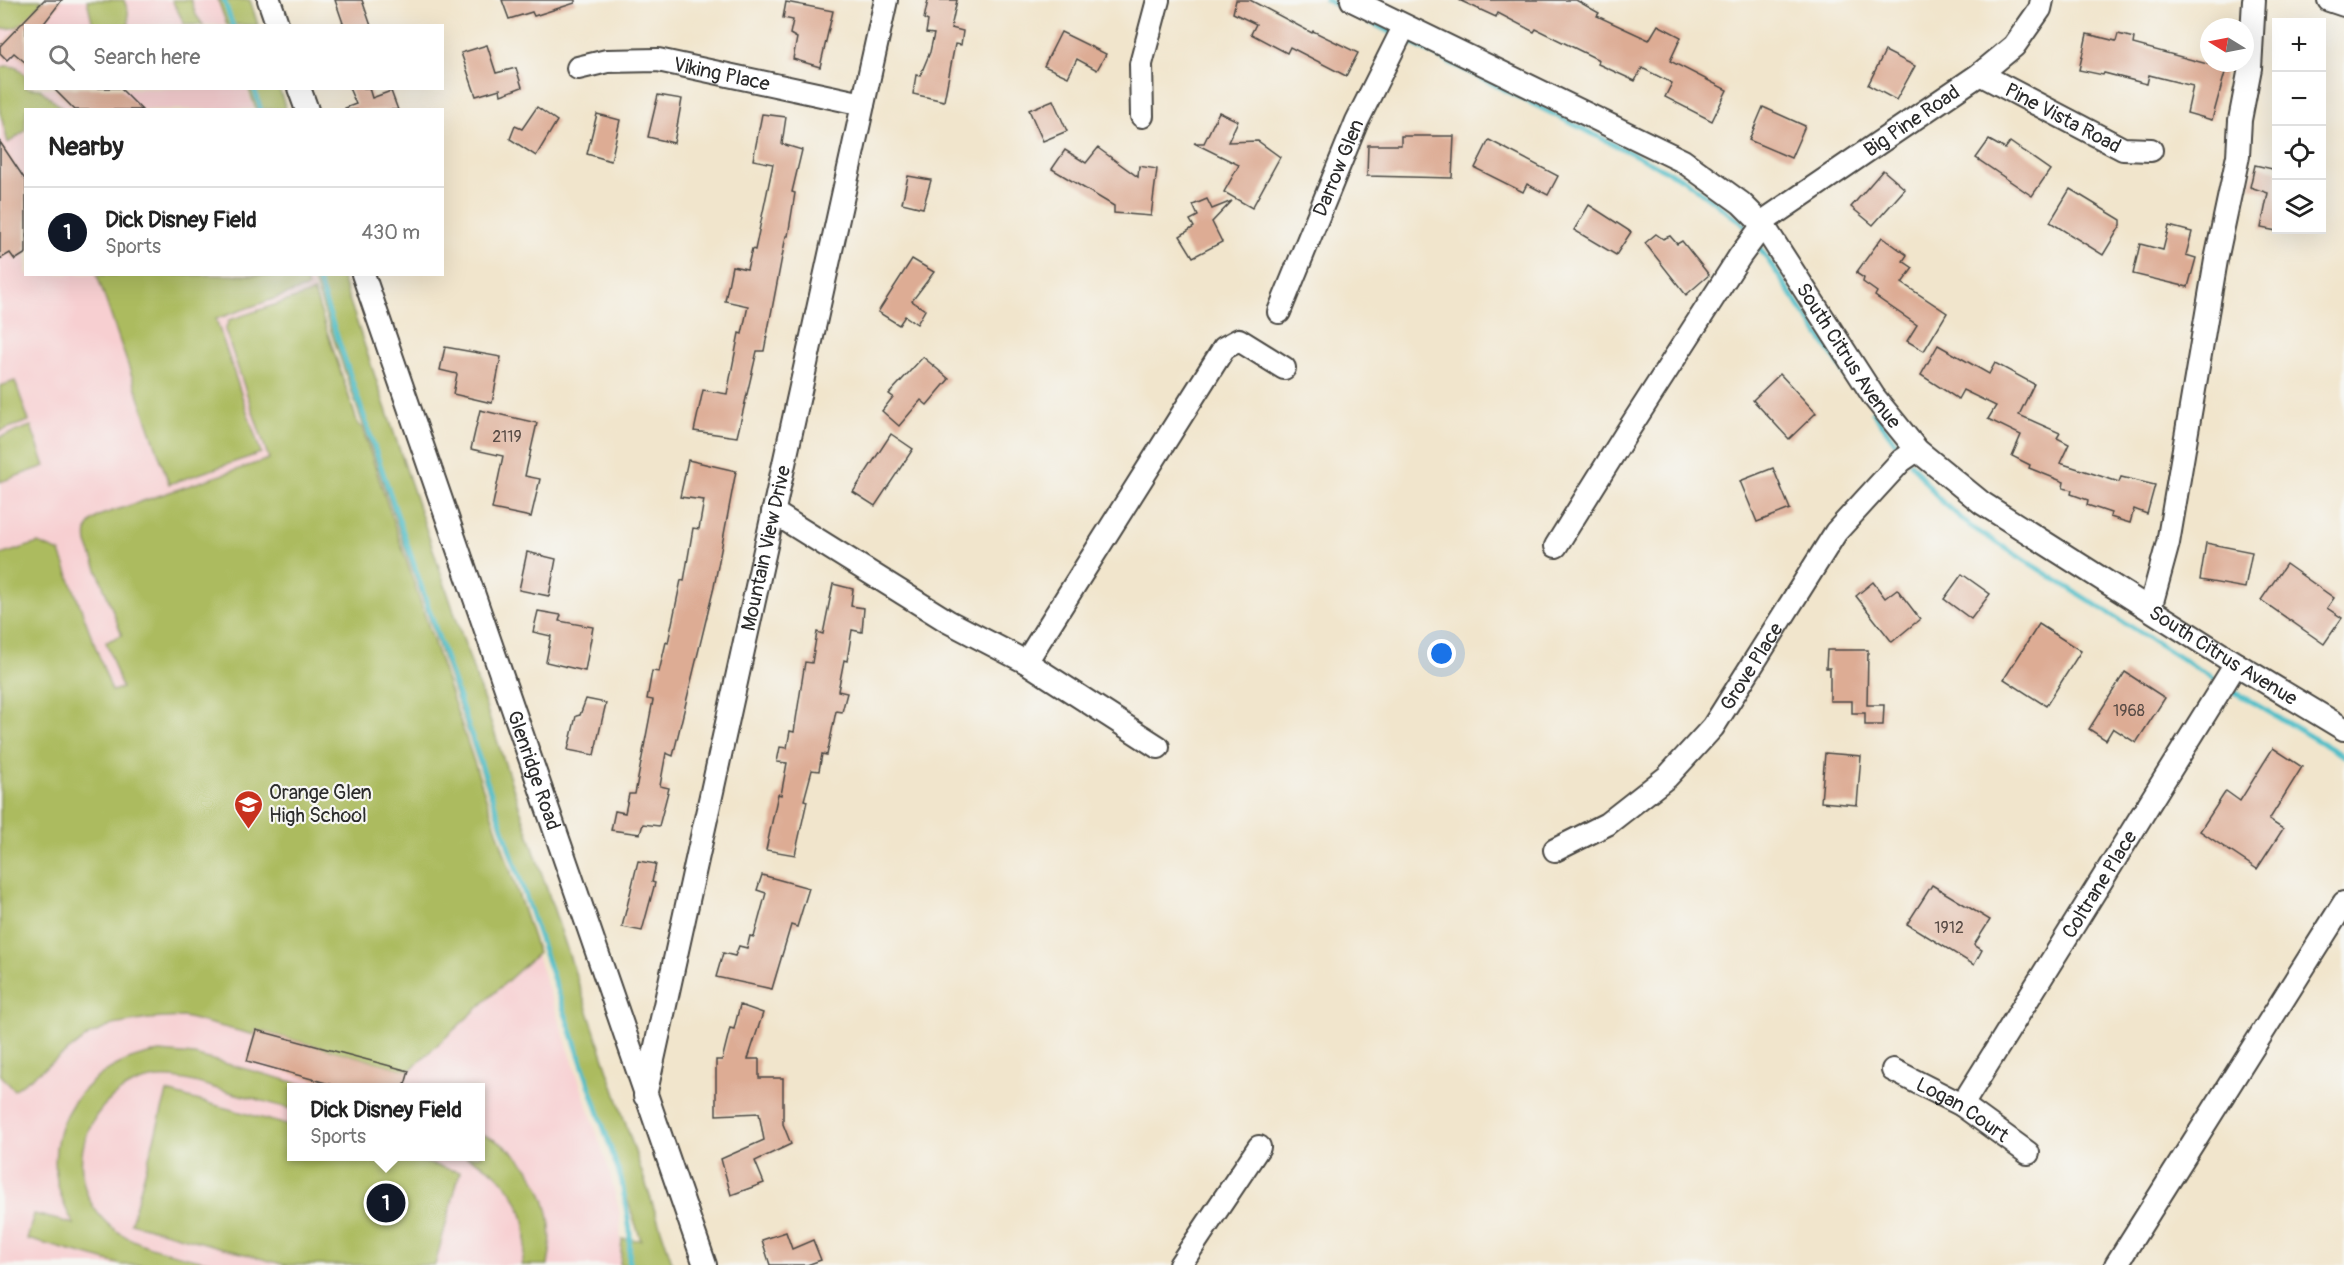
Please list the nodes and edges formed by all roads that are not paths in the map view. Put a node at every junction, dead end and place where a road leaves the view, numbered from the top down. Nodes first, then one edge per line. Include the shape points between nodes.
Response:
1 (269, 0) edge
2 (886, 0) edge
3 (1158, 0) edge
4 (1352, 0) edge
5 (2042, 0) edge
6 (2254, 0) edge
7 (2329, 0) edge
8 (2344, 5) edge
9 (277, 24) edge
10 (1404, 27) junction
11 (578, 68) dead end
12 (1980, 74) junction
13 (301, 90) edge
14 (863, 104) junction
15 (306, 108) edge
16 (1142, 116) dead end
17 (2151, 150) dead end
18 (1762, 224) junction
19 (364, 276) edge
20 (1279, 312) dead end
21 (1284, 368) dead end
22 (1917, 450) junction
23 (773, 512) junction
24 (1556, 546) dead end
25 (2150, 609) junction
26 (1026, 662) junction
27 (2236, 664) junction
28 (2344, 729) edge
29 (1158, 747) dead end
30 (1555, 850) dead end
31 (2344, 903) edge
32 (1893, 1070) dead end
33 (645, 1096) junction
34 (1962, 1105) junction
35 (1259, 1147) dead end
36 (2028, 1153) dead end
37 (705, 1265) edge
38 (1180, 1265) edge
39 (2116, 1265) edge

1 - 9 street
2 - 14 street, Mountain View Drive
3 - 16 street via 1141,64
4 - 10 street, South Citrus Avenue
5 - 12 street, Big Pine Road via 2014,46
6 - 25 street via 2238,156 2216,260 2168,543
7 - 8 street
10 - 18 street, South Citrus Avenue via 1683,161 1741,203
10 - 20 street, Darrow Glen via 1357,121
11 - 14 street, Viking Place via 607,61 658,60
12 - 17 street, Pine Vista Road via 2123,149
12 - 18 street, Big Pine Road
13 - 15 street
14 - 23 street, Mountain View Drive
18 - 22 street, South Citrus Avenue via 1874,396
18 - 24 street, Big Pine Road
19 - 33 street, Glenridge Road
21 - 26 street via 1239,340 1224,348
22 - 25 street, South Citrus Avenue via 1982,503
22 - 30 street, Grove Place via 1901,461 1836,532 1713,728 1650,791 1606,824
23 - 26 street via 949,622
23 - 33 street, Mountain View Drive
25 - 27 street, South Citrus Avenue
26 - 29 street
27 - 28 street, South Citrus Avenue
27 - 34 street, Coltrane Place
31 - 39 street
32 - 34 street, Logan Court
33 - 37 street, Glenridge Road
34 - 36 street, Logan Court
35 - 38 street

